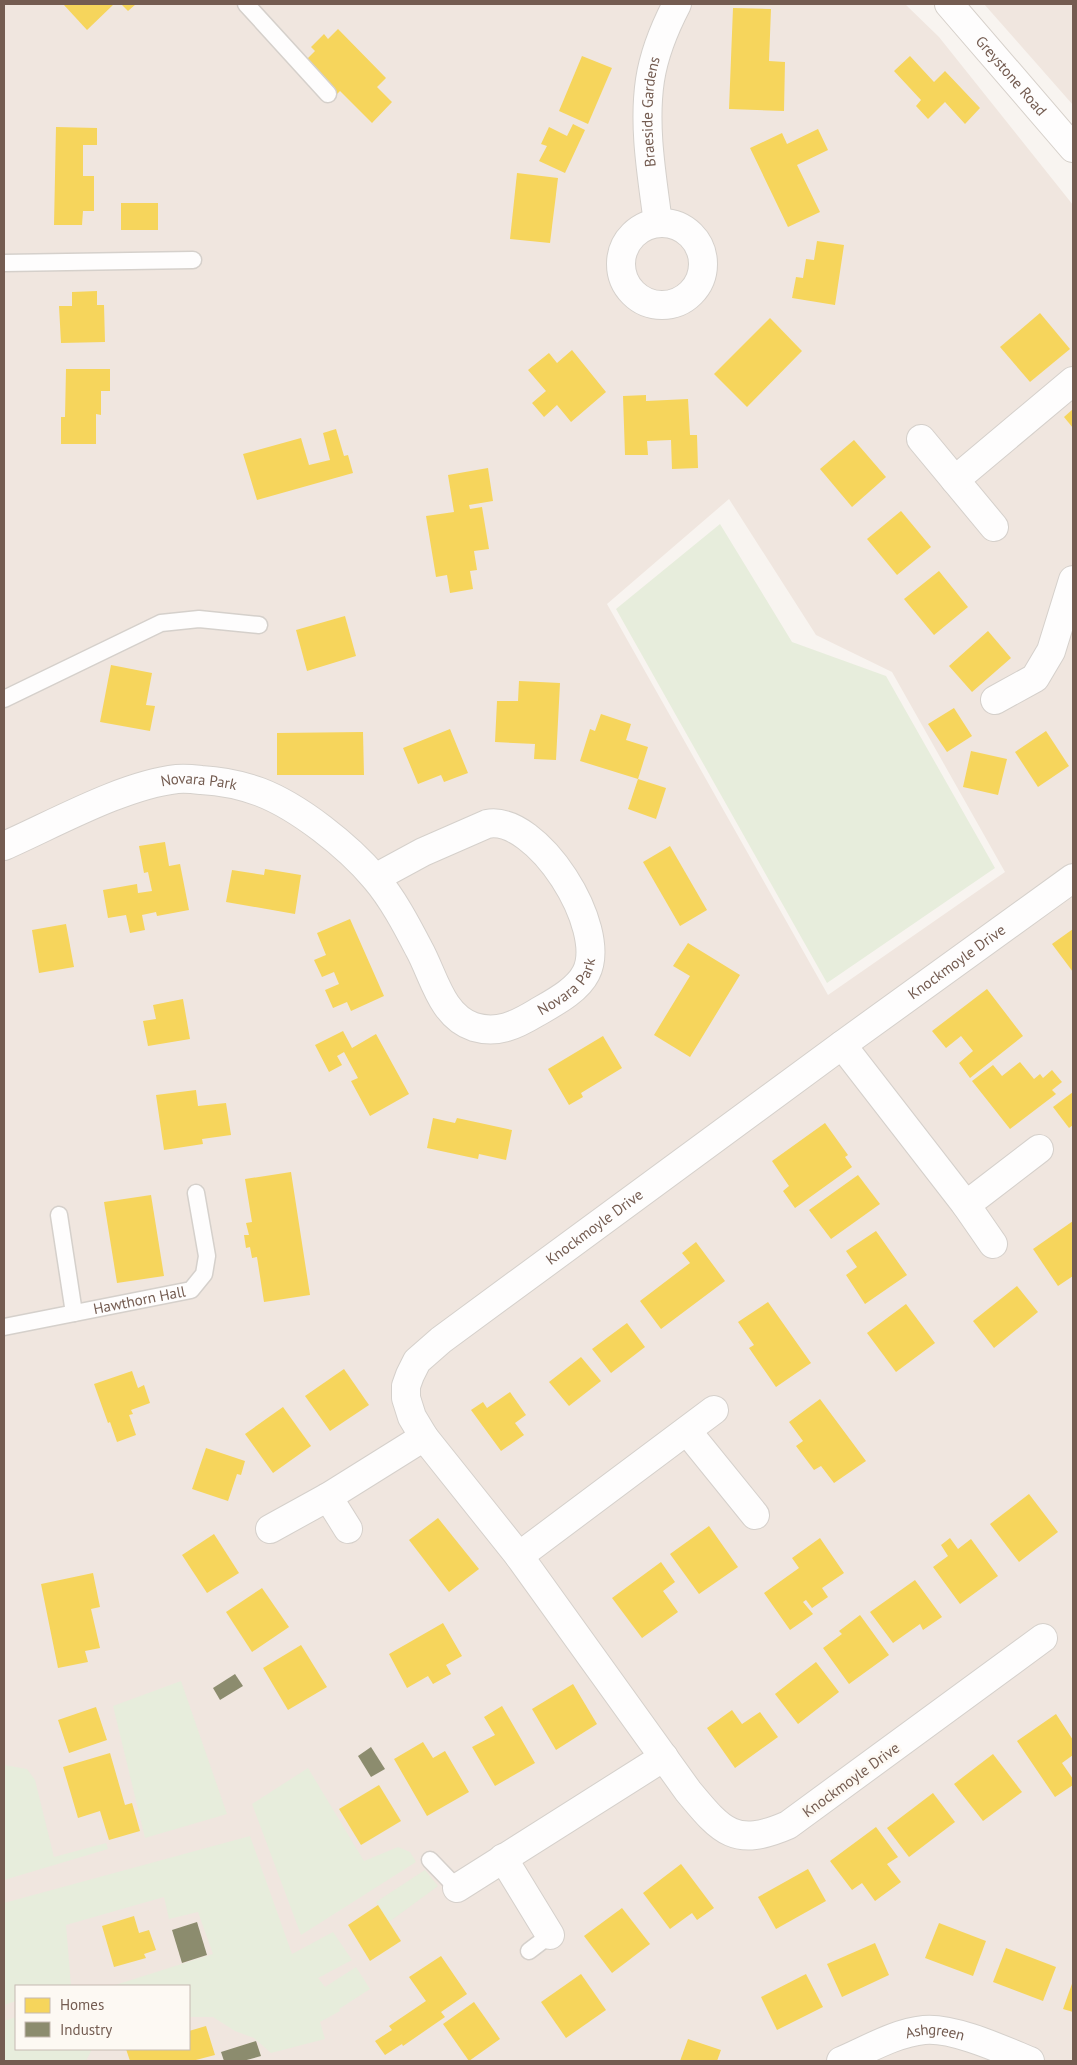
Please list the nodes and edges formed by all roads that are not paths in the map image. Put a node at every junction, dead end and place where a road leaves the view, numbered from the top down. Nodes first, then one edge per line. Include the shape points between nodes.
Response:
1 (246, 4) edge
2 (677, 4) edge
3 (949, 4) edge
4 (328, 94) dead end
5 (1073, 148) edge
6 (658, 223) dead end
7 (193, 260) dead end
8 (4, 263) edge
9 (1073, 381) edge
10 (922, 439) dead end
11 (955, 480) junction
12 (994, 527) dead end
13 (1073, 580) edge
14 (259, 625) dead end
15 (4, 698) edge
16 (996, 700) dead end
17 (4, 846) edge
18 (376, 878) junction
19 (1073, 878) edge
20 (842, 1045) junction
21 (1039, 1149) dead end
22 (196, 1193) dead end
23 (966, 1205) junction
24 (59, 1215) dead end
25 (993, 1244) dead end
26 (74, 1313) junction
27 (4, 1327) edge
28 (714, 1410) dead end
29 (688, 1431) junction
30 (424, 1437) junction
31 (328, 1497) junction
32 (755, 1515) dead end
33 (270, 1529) dead end
34 (348, 1529) dead end
35 (519, 1556) junction
36 (1043, 1638) dead end
37 (664, 1757) junction
38 (503, 1858) junction
39 (430, 1860) dead end
40 (457, 1888) joint
41 (540, 1943) dead end
42 (841, 2061) edge
43 (1030, 2061) edge

1 - 4 lane
2 - 6 street, Braeside Gardens via 665,28 650,78 648,128
3 - 5 street, Greystone Road
7 - 8 lane
9 - 11 street
10 - 11 street
11 - 12 street
13 - 16 street via 1051,651 1035,678
14 - 15 lane via 199,620 161,624
17 - 18 street, Novara Park via 117,795 152,784 179,778 220,781 260,792 303,815
18 - 18 street, Novara Park via 423,852 487,824 512,827 546,854 581,905 590,939 591,961 586,975 557,1000 517,1024 495,1030 474,1027 458,1018 446,1005 421,951
19 - 20 street, Knockmoyle Drive
20 - 23 street
20 - 30 street, Knockmoyle Drive via 441,1340 417,1361 408,1381 406,1398 412,1417
21 - 23 street
22 - 26 lane, Hawthorn Hall via 207,1256 204,1274 191,1290
23 - 25 street
24 - 26 lane, Hawthorn Hall
26 - 27 lane, Hawthorn Hall
28 - 29 street
29 - 32 street
29 - 35 street
30 - 31 street
30 - 35 street, Knockmoyle Drive
31 - 33 street
31 - 34 street
35 - 37 street, Knockmoyle Drive
36 - 37 street, Knockmoyle Drive via 805,1814 768,1834 750,1837 733,1834 715,1822 688,1792
37 - 38 street
38 - 40 street
38 - 41 street
39 - 40 lane
42 - 43 street, Ashgreen via 897,2036 924,2030 949,2033

